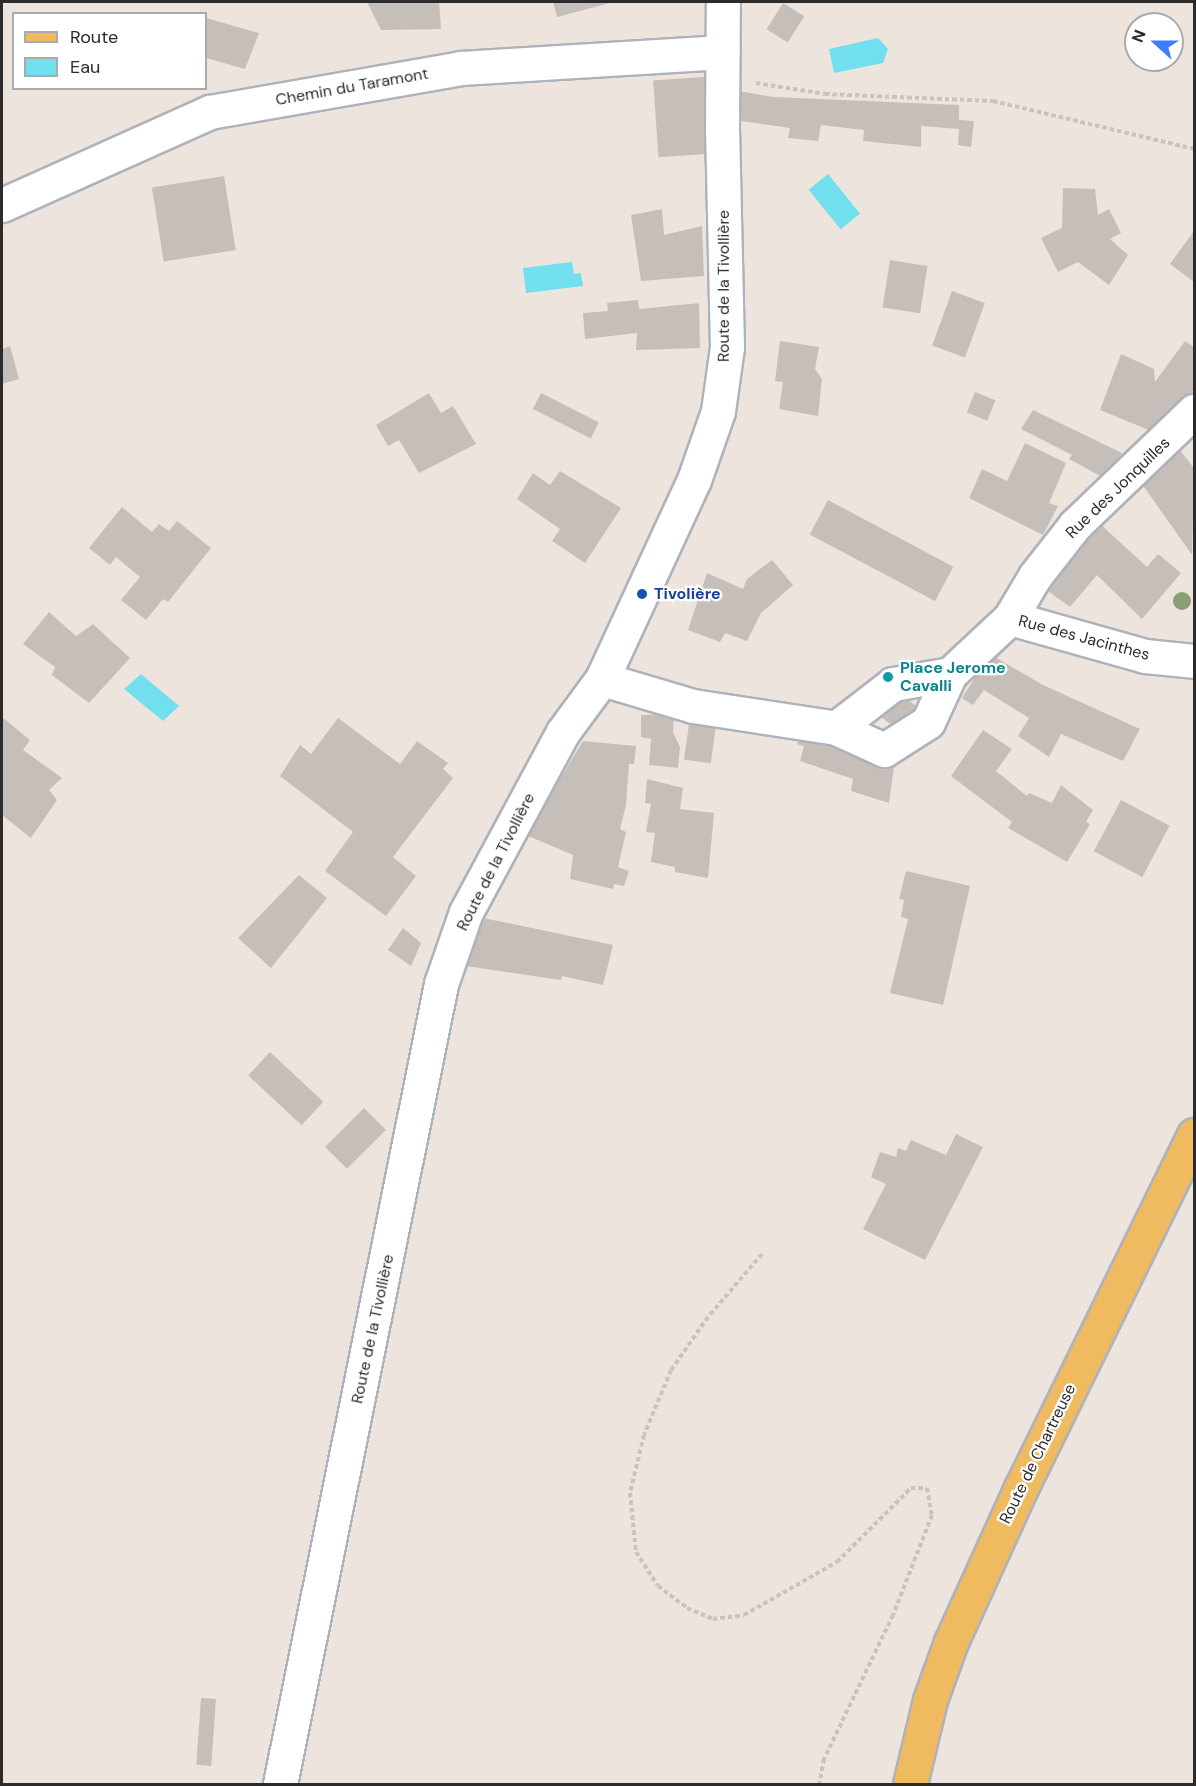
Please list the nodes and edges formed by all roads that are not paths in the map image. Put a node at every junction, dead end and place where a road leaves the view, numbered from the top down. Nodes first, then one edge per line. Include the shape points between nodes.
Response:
1 (723, 2) edge
2 (723, 64) junction
3 (2, 205) edge
4 (1194, 411) edge
5 (1010, 618) junction
6 (1194, 661) edge
7 (950, 674) junction
8 (602, 679) junction
9 (836, 728) junction
10 (1194, 1135) edge
11 (280, 1785) edge
12 (910, 1785) edge

1 - 2 street, Route de la Tivollière
2 - 3 street, Chemin du Taramont via 461,68 210,112
2 - 8 street, Route de la Tivollière via 727,347 718,411 693,480
4 - 5 street, Rue des Jonquilles via 1075,525 1035,576
5 - 6 street, Rue des Jacinthes via 1145,656
5 - 7 street, Rue des Jonquilles
7 - 9 street via 893,684
7 - 9 street, Rue des Jonquilles via 928,722 884,750
8 - 9 street, Rue des Jonquilles via 693,706
8 - 11 street, Route de la Tivollière via 563,732 466,912 441,984
10 - 12 main road, Route de Chartreuse via 951,1642 930,1700

